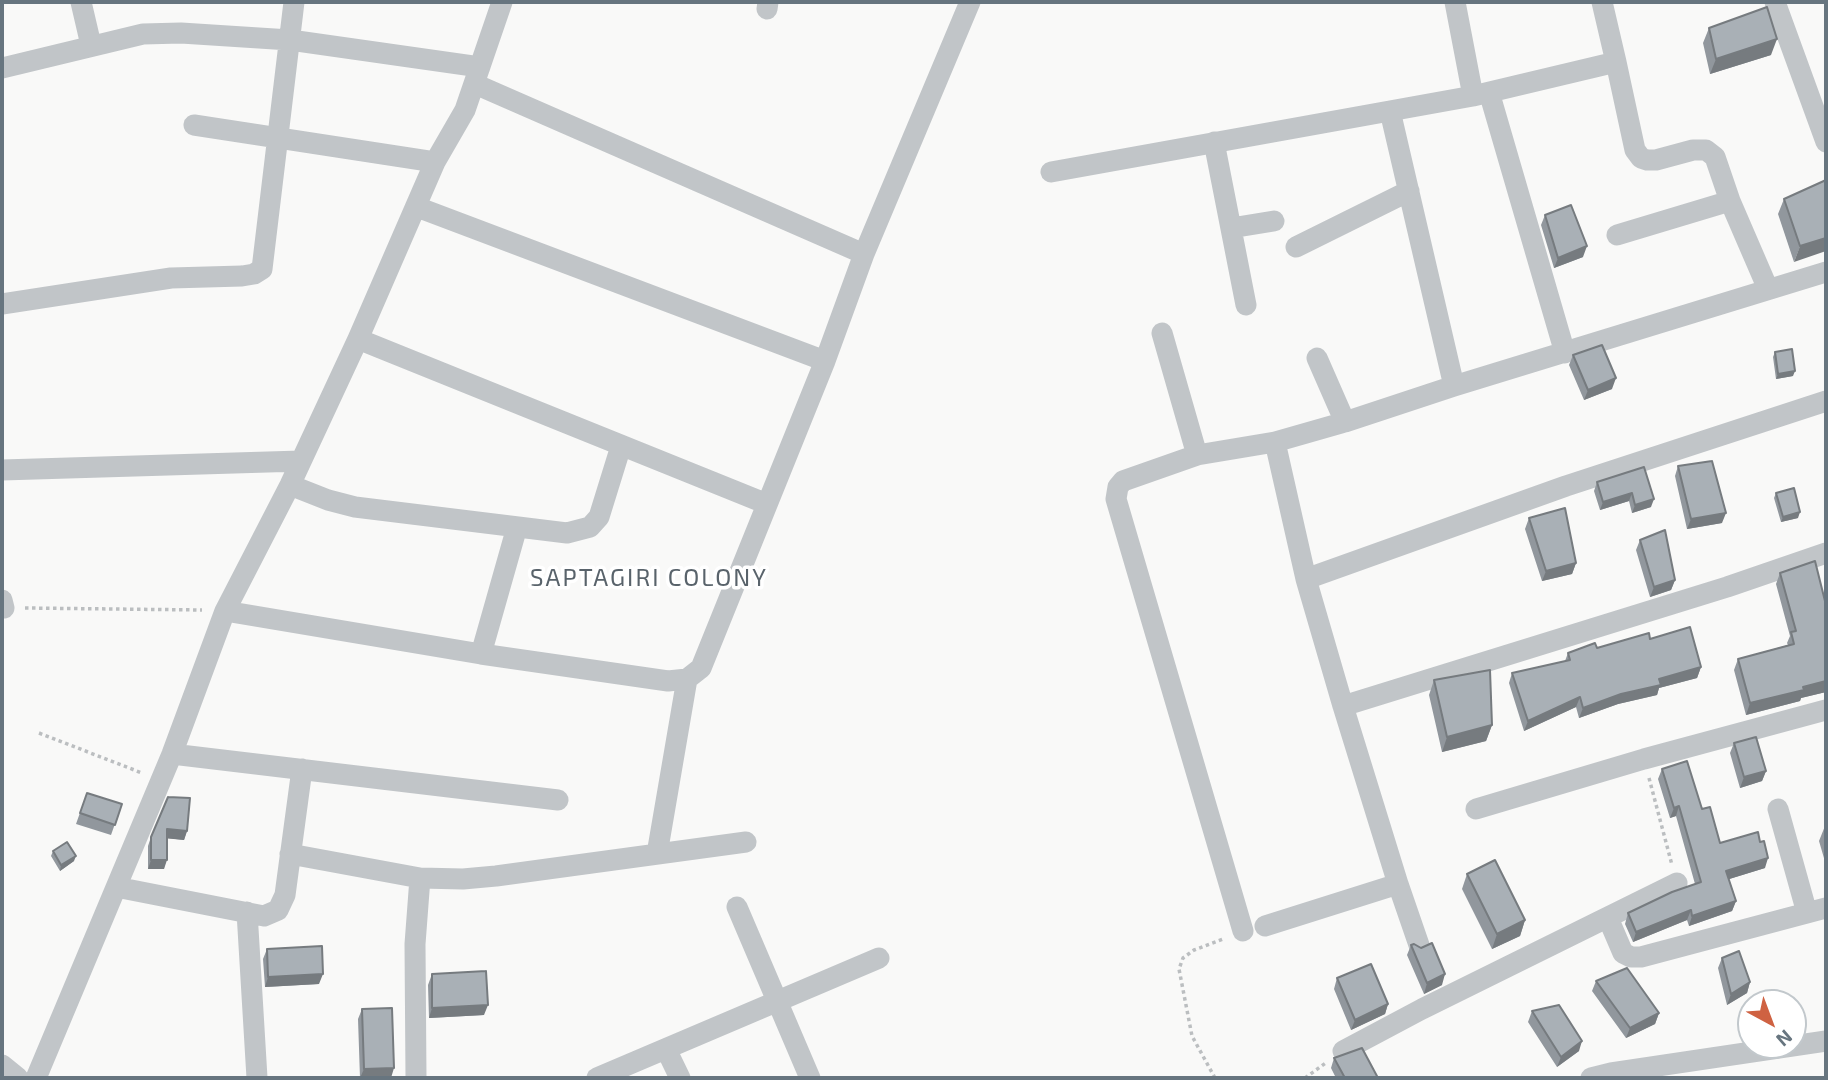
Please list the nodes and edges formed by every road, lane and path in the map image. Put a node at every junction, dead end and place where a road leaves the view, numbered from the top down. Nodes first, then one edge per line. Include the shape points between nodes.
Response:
1 (80, 2) edge
2 (294, 2) edge
3 (502, 2) edge
4 (970, 2) edge
5 (1455, 2) edge
6 (1602, 2) edge
7 (1775, 2) edge
8 (290, 40) junction
9 (92, 45) junction
10 (1616, 62) junction
11 (2, 68) edge
12 (477, 76) junction
13 (1481, 94) junction
14 (1390, 111) junction
15 (194, 125) dead end
16 (278, 139) junction
17 (1214, 142) junction
18 (1826, 142) edge
19 (435, 162) junction
20 (1051, 172) dead end
21 (1409, 191) junction
22 (1730, 201) junction
23 (417, 207) junction
24 (1274, 221) dead end
25 (1231, 228) junction
26 (1617, 234) dead end
27 (1296, 247) dead end
28 (864, 254) junction
29 (1826, 272) edge
30 (1768, 289) junction
31 (2, 304) edge
32 (1246, 305) dead end
33 (1162, 333) dead end
34 (358, 340) junction
35 (1565, 353) junction
36 (1317, 358) dead end
37 (825, 361) junction
38 (1454, 386) junction
39 (1826, 401) edge
40 (1345, 422) junction
41 (1275, 442) junction
42 (621, 446) junction
43 (1197, 456) junction
44 (301, 461) junction
45 (2, 470) edge
46 (290, 485) junction
47 (767, 505) junction
48 (517, 527) junction
49 (1826, 553) edge
50 (1306, 579) junction
51 (3, 604) edge
52 (225, 611) junction
53 (481, 654) junction
54 (687, 679) junction
55 (1343, 706) junction
56 (1826, 710) edge
57 (39, 733) dead end
58 (172, 754) junction
59 (1644, 759) junction
60 (302, 769) junction
61 (160, 781) junction
62 (558, 800) dead end
63 (1476, 809) dead end
64 (1778, 809) dead end
65 (746, 842) dead end
66 (290, 854) junction
67 (657, 854) junction
68 (420, 878) junction
69 (1677, 883) joint
70 (1398, 884) junction
71 (116, 887) junction
72 (737, 906) dead end
73 (1817, 911) edge
74 (247, 912) junction
75 (1608, 918) junction
76 (1265, 926) dead end
77 (1242, 931) joint
78 (1419, 945) edge
79 (879, 958) dead end
80 (777, 1001) junction
81 (1826, 1041) edge
82 (666, 1049) junction
83 (1343, 1051) joint
84 (2, 1065) edge
85 (18, 1078) edge
86 (36, 1078) edge
87 (257, 1078) edge
88 (416, 1078) edge
89 (597, 1078) edge
90 (680, 1078) edge
91 (810, 1078) edge
92 (1215, 1078) edge
93 (1305, 1078) edge
94 (1591, 1078) edge

1 - 9 street
2 - 8 street
3 - 12 street
4 - 28 street
5 - 13 street
6 - 10 street
7 - 18 street
8 - 9 street via 143,34
8 - 12 street
8 - 16 street
9 - 11 street
10 - 13 street
10 - 22 street via 1635,150 1641,158 1656,160 1706,150 1715,157
12 - 19 street via 465,110
12 - 28 street
13 - 14 street
13 - 35 street
14 - 17 street
14 - 21 street
15 - 16 street
16 - 19 street
16 - 31 street via 264,262 254,274 171,278
17 - 20 street
17 - 25 street
19 - 23 street
21 - 27 street
21 - 38 street
22 - 26 street
22 - 30 street
23 - 34 street
23 - 37 street
24 - 25 street
25 - 32 street
28 - 37 street
29 - 30 street
30 - 35 street
33 - 43 street
34 - 42 street
34 - 44 street
35 - 38 street
36 - 40 street
37 - 47 street
38 - 40 street
39 - 50 street via 1566,486
40 - 41 street
41 - 43 street
41 - 50 street
42 - 47 street
42 - 48 street via 599,517 590,527 568,533
43 - 77 street via 1130,476 1118,487 1116,499
44 - 45 street
44 - 46 street
46 - 48 street via 355,507
46 - 52 street
47 - 54 street via 701,668
48 - 53 street
49 - 55 street
50 - 55 street
51 - 52 path
52 - 53 street
52 - 58 street
53 - 54 street via 668,681
54 - 67 street
55 - 70 street
56 - 59 street
57 - 61 path
58 - 60 street
58 - 61 street
59 - 63 street
59 - 69 path
60 - 62 street
60 - 66 street
61 - 71 street
64 - 73 street
65 - 67 street
66 - 68 street
66 - 74 street via 285,895 278,910 264,916
67 - 68 street via 496,876
68 - 88 street via 415,944
69 - 75 street
70 - 76 street
70 - 78 street
71 - 74 street
71 - 86 street
72 - 80 street
73 - 75 street via 1641,957 1623,953
74 - 87 street
75 - 83 street
77 - 92 path via 1194,950 1183,958 1179,970 1192,1036
79 - 80 street
80 - 82 street
80 - 91 street
81 - 94 street
82 - 89 street
82 - 90 street
83 - 93 path
84 - 85 street

